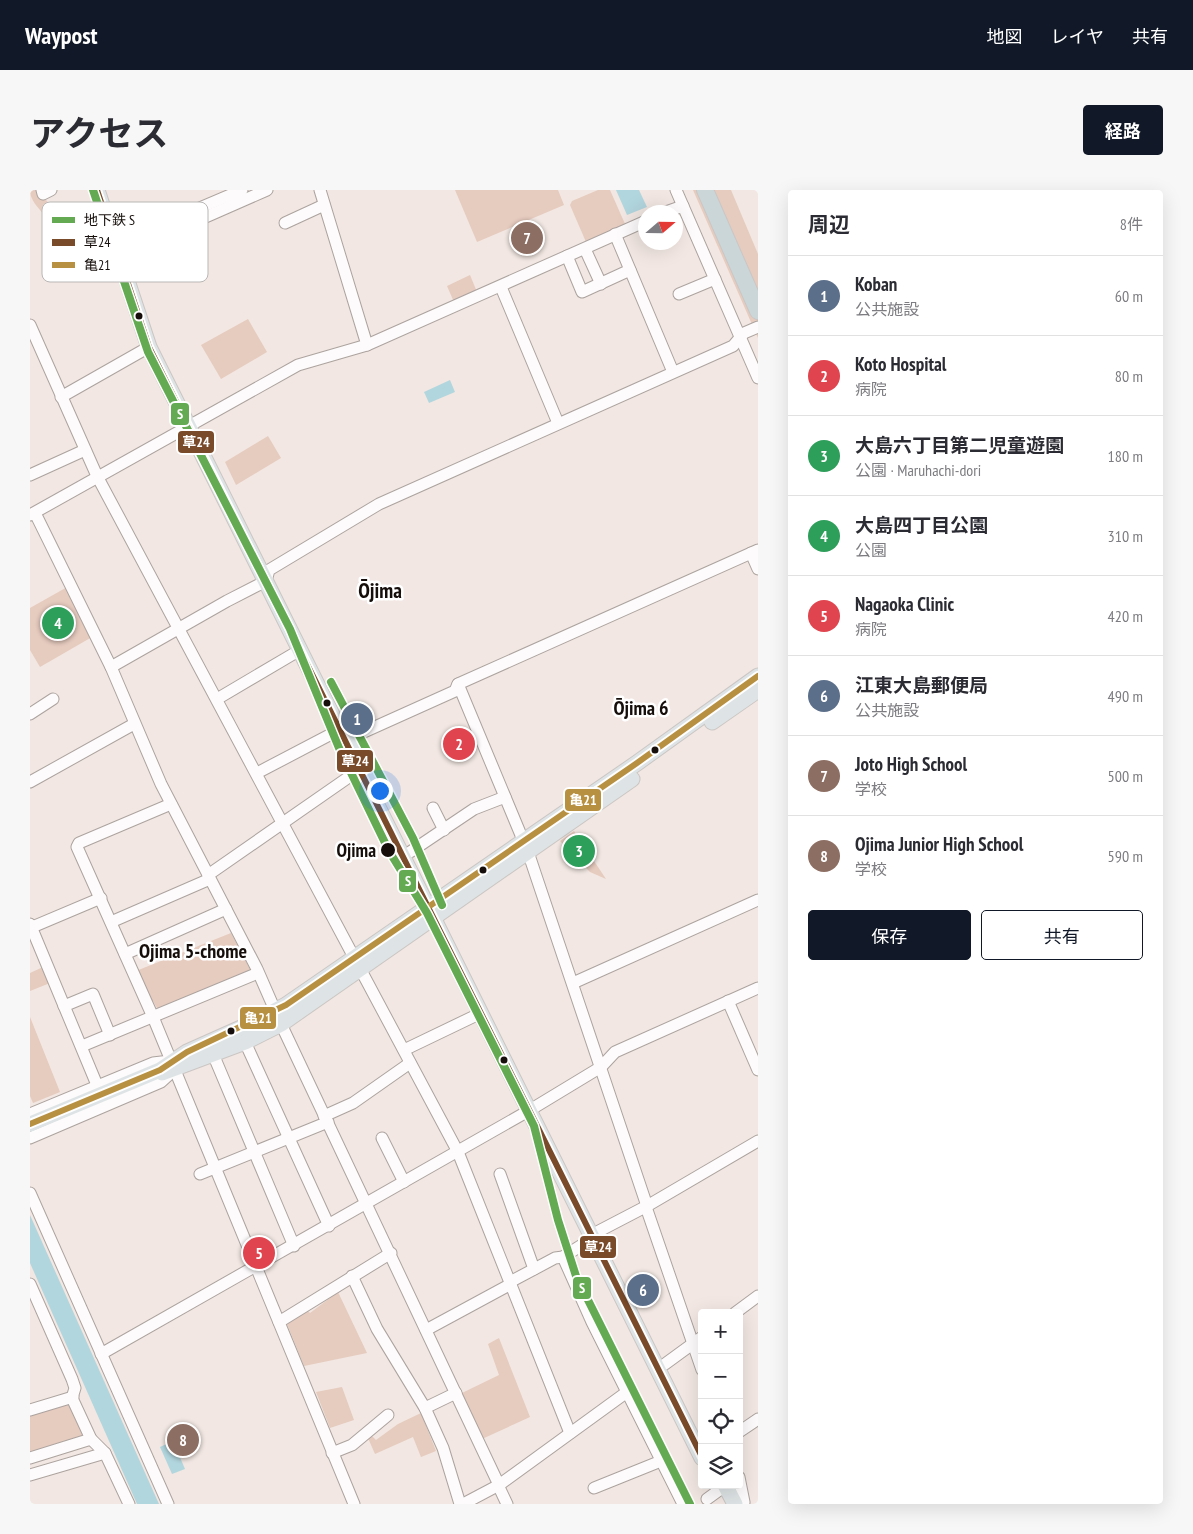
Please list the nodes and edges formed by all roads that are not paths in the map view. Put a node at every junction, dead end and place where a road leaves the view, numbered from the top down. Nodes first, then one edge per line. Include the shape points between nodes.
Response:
1 (42, 190) edge
2 (51, 190) edge
3 (97, 190) edge
4 (242, 190) edge
5 (267, 190) edge
6 (320, 190) edge
7 (676, 190) edge
8 (705, 190) edge
9 (717, 190) edge
10 (102, 202) edge
11 (683, 205) edge
12 (208, 206) edge
13 (324, 206) junction
14 (683, 206) edge
15 (208, 213) edge
16 (284, 223) dead end
17 (638, 224) edge
18 (615, 234) junction
19 (585, 249) junction
20 (567, 256) junction
21 (630, 270) junction
22 (715, 279) junction
23 (131, 282) edge
24 (134, 282) edge
25 (600, 284) junction
26 (758, 284) edge
27 (500, 287) junction
28 (679, 294) dead end
29 (758, 310) edge
30 (30, 325) edge
31 (756, 328) edge
32 (740, 337) junction
33 (367, 345) junction
34 (149, 347) junction
35 (673, 372) junction
36 (758, 378) edge
37 (61, 397) junction
38 (558, 422) junction
39 (192, 424) junction
40 (85, 450) junction
41 (30, 475) edge
42 (97, 476) junction
43 (32, 514) edge
44 (754, 552) edge
45 (758, 569) edge
46 (268, 576) junction
47 (179, 629) junction
48 (300, 650) junction
49 (111, 667) junction
50 (758, 676) edge
51 (458, 684) junction
52 (758, 690) edge
53 (53, 699) dead end
54 (217, 699) junction
55 (30, 714) edge
56 (134, 724) junction
57 (346, 736) junction
58 (359, 770) junction
59 (257, 773) junction
60 (30, 782) edge
61 (505, 796) junction
62 (171, 804) junction
63 (433, 808) dead end
64 (283, 823) junction
65 (444, 830) junction
66 (525, 846) junction
67 (410, 852) junction
68 (209, 877) junction
69 (101, 898) junction
70 (758, 900) edge
71 (226, 909) junction
72 (434, 910) junction
73 (111, 922) junction
74 (30, 926) edge
75 (125, 954) junction
76 (358, 963) junction
77 (258, 973) junction
78 (573, 983) junction
79 (758, 988) edge
80 (728, 1001) junction
81 (64, 1006) junction
82 (481, 1013) junction
83 (153, 1017) junction
84 (278, 1018) junction
85 (110, 1035) junction
86 (245, 1042) junction
87 (82, 1046) junction
88 (404, 1050) junction
89 (213, 1054) junction
90 (410, 1063) junction
91 (601, 1067) junction
92 (166, 1069) junction
93 (758, 1070) edge
94 (97, 1085) junction
95 (534, 1108) junction
96 (30, 1114) edge
97 (326, 1119) junction
98 (30, 1124) edge
99 (30, 1130) edge
100 (30, 1138) edge
101 (289, 1138) junction
102 (382, 1138) dead end
103 (758, 1141) edge
104 (254, 1152) junction
105 (458, 1152) junction
106 (215, 1168) junction
107 (200, 1174) dead end
108 (500, 1174) dead end
109 (404, 1182) junction
110 (30, 1193) edge
111 (367, 1204) junction
112 (646, 1206) junction
113 (328, 1226) junction
114 (596, 1234) junction
115 (294, 1246) junction
116 (391, 1253) junction
117 (564, 1259) junction
118 (256, 1267) junction
119 (534, 1269) junction
120 (352, 1276) junction
121 (511, 1283) junction
122 (30, 1284) edge
123 (758, 1296) edge
124 (740, 1309) edge
125 (279, 1322) junction
126 (426, 1330) junction
127 (697, 1341) edge
128 (101, 1354) junction
129 (699, 1354) edge
130 (664, 1364) junction
131 (626, 1392) junction
132 (456, 1393) junction
133 (73, 1396) junction
134 (425, 1408) junction
135 (30, 1410) edge
136 (388, 1415) dead end
137 (758, 1419) edge
138 (743, 1429) edge
139 (698, 1430) edge
140 (570, 1432) junction
141 (91, 1439) junction
142 (698, 1450) edge
143 (104, 1453) junction
144 (332, 1453) junction
145 (30, 1458) edge
146 (661, 1461) junction
147 (30, 1475) edge
148 (499, 1485) junction
149 (594, 1488) dead end
150 (741, 1489) edge
151 (718, 1493) edge
152 (128, 1504) edge
153 (168, 1504) edge
154 (354, 1504) edge
155 (461, 1504) edge
156 (507, 1504) edge
157 (682, 1504) edge
158 (735, 1504) edge
159 (740, 1504) edge

1 - 2 street via 43,194
3 - 10 main road
4 - 12 street
5 - 15 street
6 - 13 street
7 - 11 street
8 - 29 highway
9 - 26 highway
13 - 16 street
13 - 33 street
14 - 22 street
17 - 18 street
18 - 19 street
18 - 21 street
19 - 20 street
19 - 25 street
20 - 25 street via 582,292
20 - 27 street
21 - 25 street
21 - 35 street
22 - 28 street
22 - 32 street
23 - 34 main road
24 - 39 main road
27 - 33 street
27 - 38 street
30 - 37 street
31 - 32 street
32 - 35 street via 733,346
32 - 36 street
33 - 39 street via 298,365
34 - 37 street
34 - 39 main road
35 - 38 street
37 - 40 street
38 - 46 street via 379,504
39 - 42 street
39 - 46 main road
40 - 41 street
40 - 42 street
42 - 43 street
42 - 47 street
43 - 49 street
44 - 45 street
44 - 51 street
46 - 47 street
46 - 48 main road
46 - 57 main road
47 - 49 street
47 - 54 street
48 - 54 street
48 - 57 main road
49 - 56 street
50 - 66 main road
51 - 57 street via 455,691
51 - 61 street
52 - 66 main road
53 - 55 street
54 - 59 street
56 - 60 street
56 - 62 street
57 - 58 main road
57 - 59 street
57 - 67 main road
58 - 64 street
58 - 72 main road
59 - 64 street
61 - 65 street via 474,810
61 - 66 street
62 - 68 street
62 - 69 street via 79,843 77,847
63 - 65 street
64 - 68 street
64 - 76 street
65 - 67 street
66 - 72 main road
66 - 78 street
67 - 72 main road
68 - 71 street
68 - 73 street
69 - 73 street
69 - 74 street
70 - 78 street
71 - 75 street
71 - 77 street
72 - 76 main road
72 - 82 main road
72 - 95 main road
73 - 75 street
74 - 81 street
75 - 83 street
76 - 84 main road
76 - 88 street
77 - 83 street
77 - 84 street
78 - 91 street
79 - 80 street
80 - 91 street via 615,1052
80 - 93 street
81 - 85 street via 93,994
81 - 87 street
82 - 88 street
82 - 95 main road
83 - 85 street
83 - 92 street
84 - 86 main road
84 - 92 main road
84 - 97 street
85 - 87 street
86 - 89 main road
86 - 101 street
87 - 94 street
88 - 90 street
89 - 92 main road
89 - 104 street
90 - 97 street
90 - 105 street
91 - 95 street
91 - 112 street
92 - 94 street via 153,1063
92 - 98 main road
92 - 99 main road
92 - 100 street via 161,1082
92 - 106 street
94 - 96 street
95 - 105 street
95 - 114 main road
97 - 101 street
97 - 111 street
101 - 104 street
101 - 113 street
102 - 109 street
103 - 112 street
104 - 106 street
104 - 115 street
105 - 109 street
105 - 121 street
106 - 107 street
106 - 118 street
108 - 119 street
109 - 111 street
110 - 128 street
111 - 113 street
111 - 116 street
112 - 114 street
112 - 127 street
113 - 115 street
114 - 117 street
114 - 130 main road
114 - 142 main road
115 - 118 street
116 - 120 street
116 - 126 street
117 - 119 street via 555,1258
117 - 131 street
118 - 125 street
118 - 128 street
119 - 121 street
120 - 125 street
120 - 134 street via 378,1329
121 - 126 street
121 - 140 street
122 - 133 street via 72,1379
123 - 124 street
125 - 144 street
126 - 132 street
127 - 129 street
127 - 130 street
128 - 153 street
130 - 139 main road
131 - 140 street
131 - 146 street
132 - 134 street
132 - 148 street
133 - 135 street
133 - 141 street
134 - 155 street
136 - 144 street via 352,1445
137 - 138 street
140 - 148 street
141 - 143 street
141 - 145 street
143 - 147 street
143 - 152 street
144 - 154 street
146 - 149 street
146 - 157 street
148 - 155 street
148 - 156 street
150 - 159 street via 744,1502
151 - 158 main road

